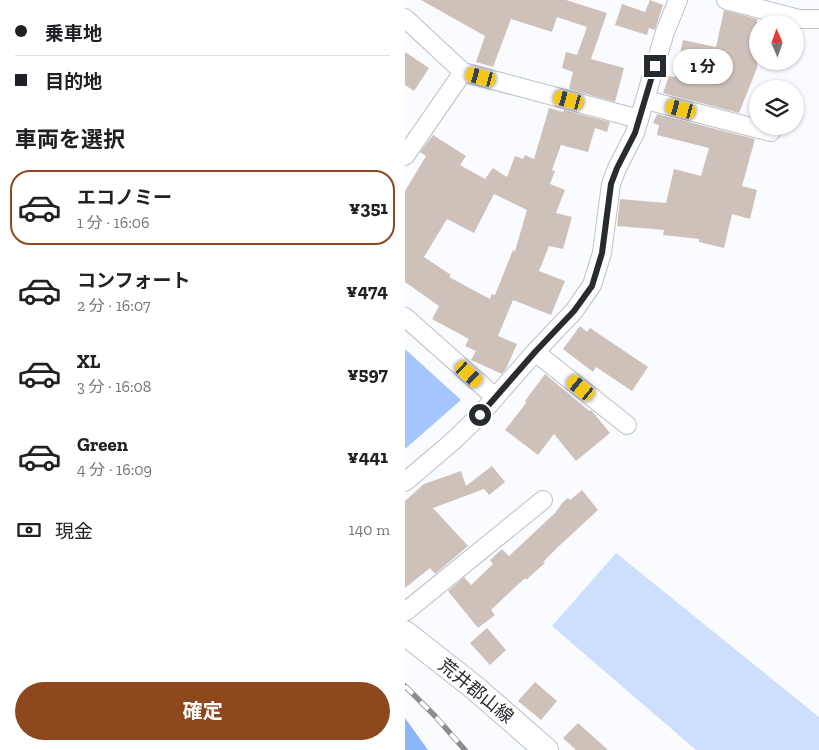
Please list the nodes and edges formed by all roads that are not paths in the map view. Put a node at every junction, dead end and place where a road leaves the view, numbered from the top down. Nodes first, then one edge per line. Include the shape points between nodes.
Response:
1 (678, 0) edge
2 (726, 0) edge
3 (405, 18) edge
4 (819, 19) edge
5 (463, 72) junction
6 (646, 100) junction
7 (639, 119) junction
8 (749, 126) edge
9 (405, 156) edge
10 (405, 317) edge
11 (535, 352) junction
12 (495, 397) junction
13 (627, 426) dead end
14 (405, 482) edge
15 (543, 500) dead end
16 (405, 612) edge
17 (405, 632) edge
18 (546, 750) edge

1 - 6 street via 665,32
2 - 4 street via 799,18
3 - 5 street
5 - 7 street
5 - 9 street
6 - 7 street
6 - 8 street
7 - 11 street via 611,184 602,253 592,286 574,311
10 - 12 street
11 - 12 street
11 - 13 street
12 - 14 street via 453,442
15 - 16 street
17 - 18 main road, 荒井郡山線

